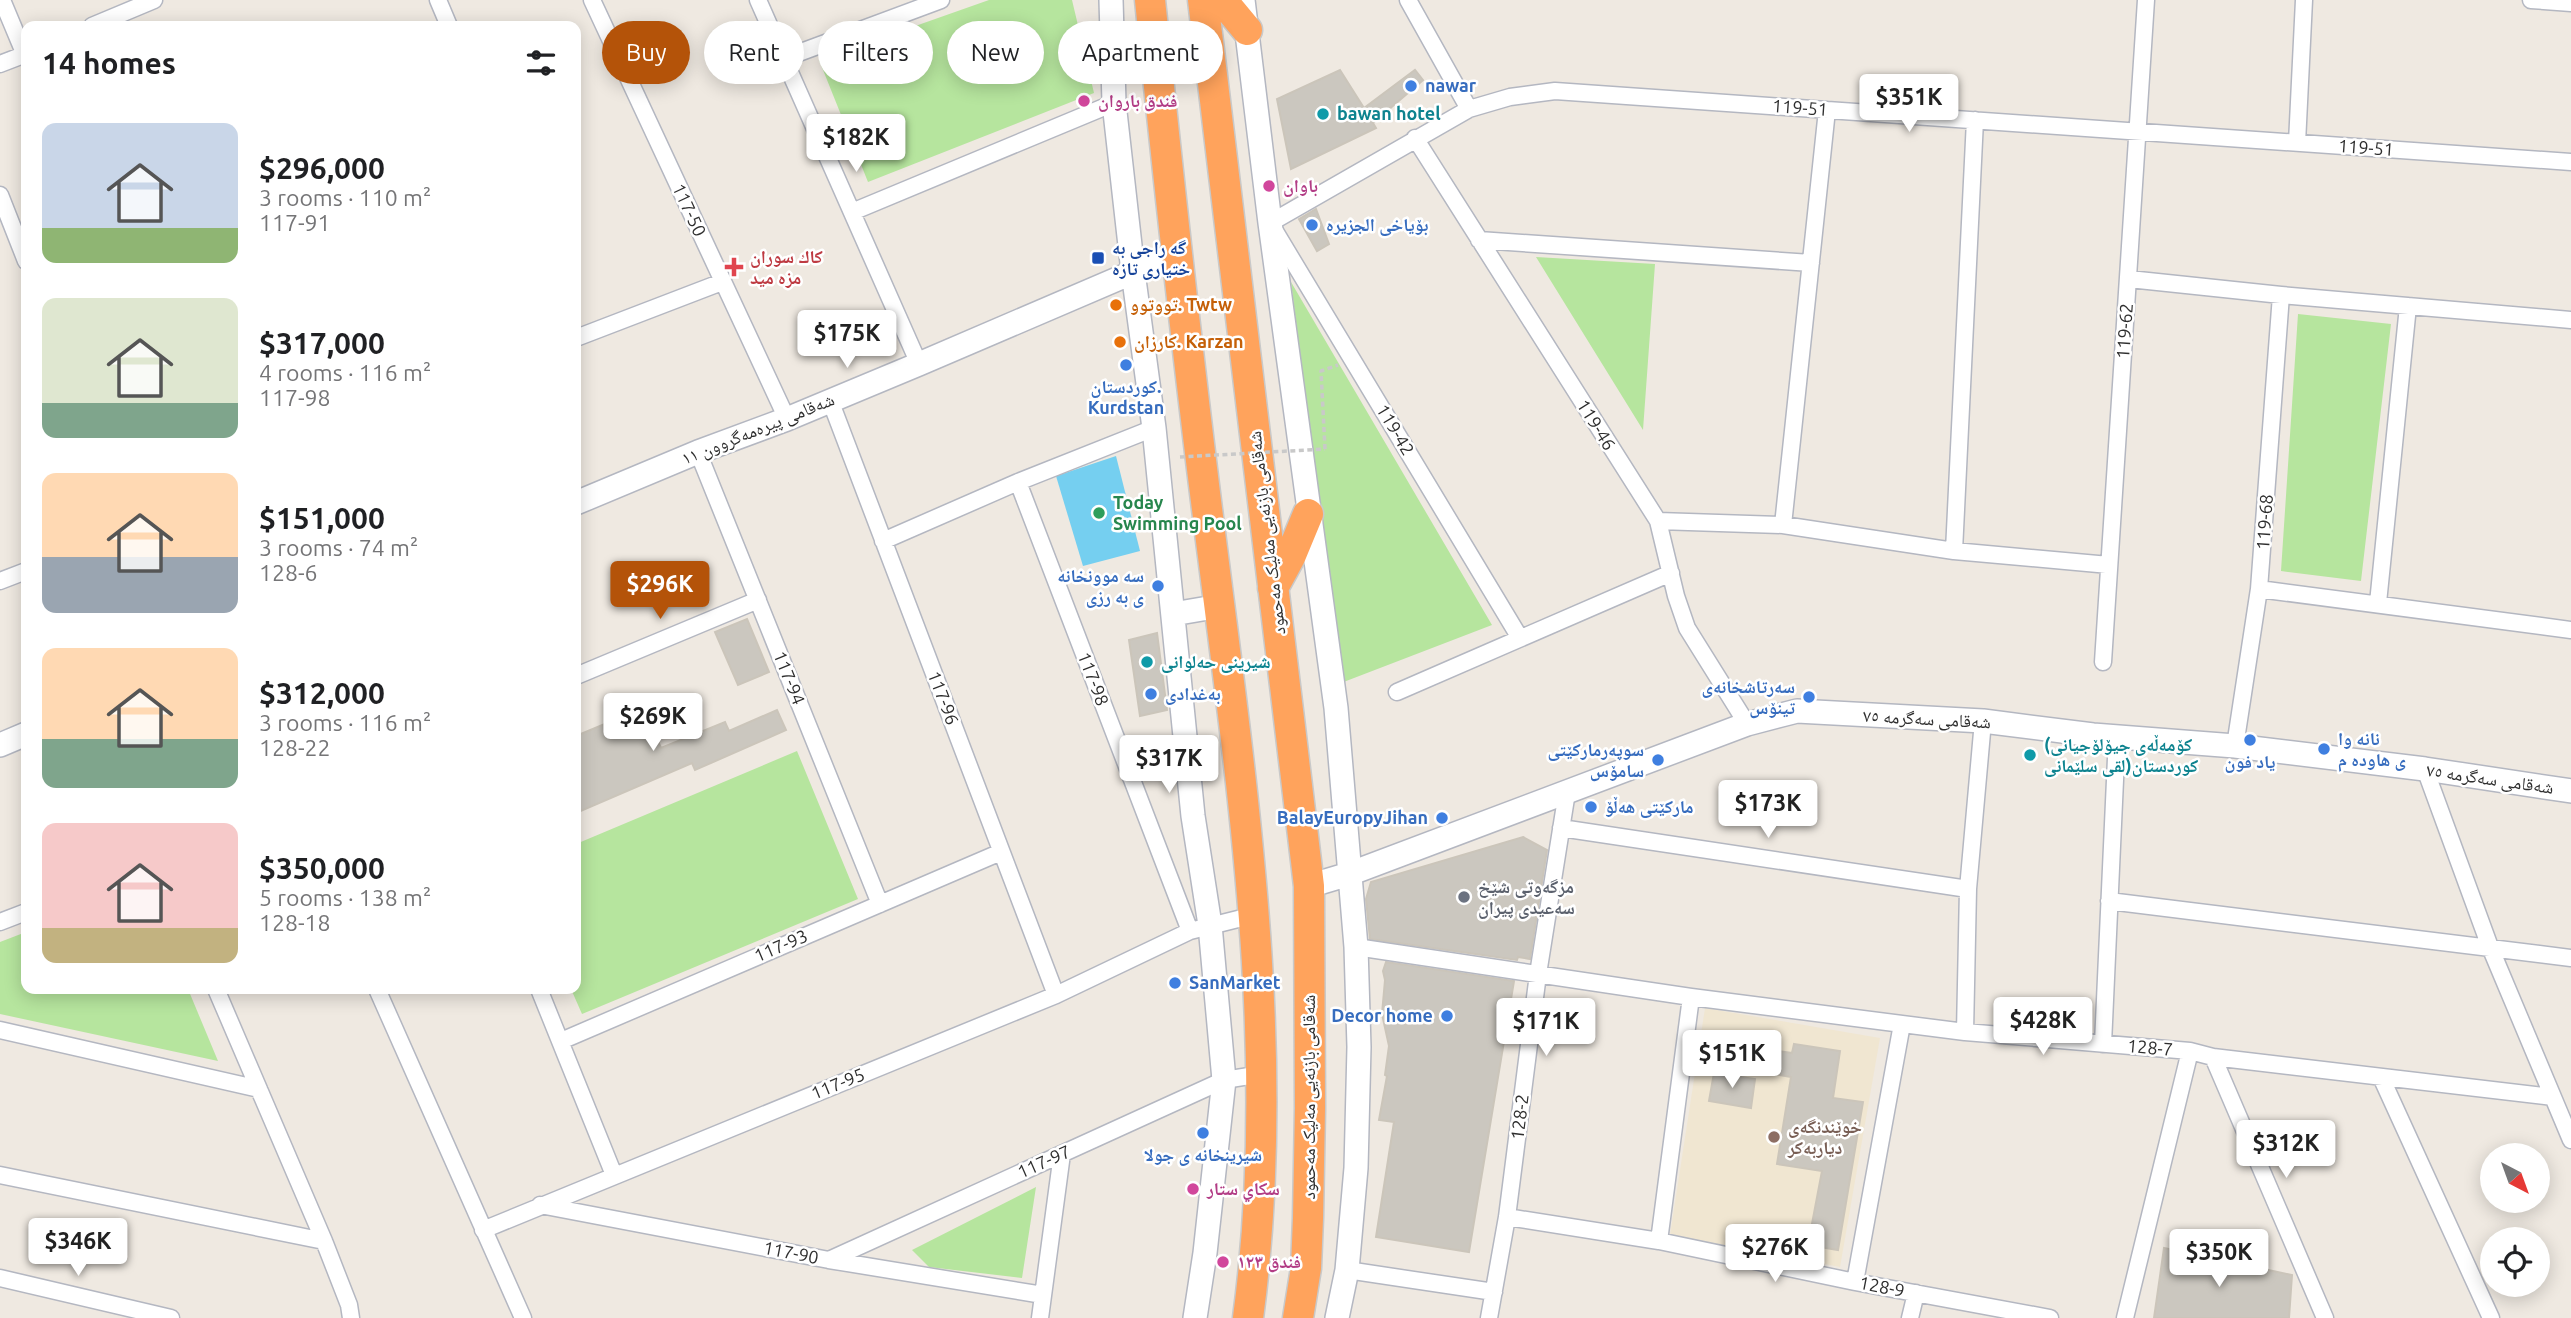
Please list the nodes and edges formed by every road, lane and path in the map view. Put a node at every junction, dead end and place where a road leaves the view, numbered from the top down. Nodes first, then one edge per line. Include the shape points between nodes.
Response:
1 (2, 0) edge
2 (154, 0) edge
3 (438, 0) edge
4 (592, 0) edge
5 (758, 0) edge
6 (941, 0) edge
7 (1111, 0) edge
8 (1150, 0) edge
9 (1203, 0) edge
10 (1222, 0) edge
11 (1243, 0) edge
12 (1408, 0) edge
13 (2146, 0) edge
14 (2304, 0) edge
15 (2531, 0) edge
16 (2569, 2) edge
17 (104, 21) edge
18 (447, 21) edge
19 (768, 21) edge
20 (1247, 30) junction
21 (21, 44) edge
22 (804, 51) edge
23 (21, 57) edge
24 (0, 64) edge
25 (796, 84) edge
26 (1114, 103) junction
27 (1469, 109) junction
28 (1827, 110) junction
29 (1975, 120) junction
30 (2139, 132) junction
31 (1415, 138) junction
32 (2297, 143) junction
33 (2571, 162) edge
34 (0, 195) edge
35 (852, 212) junction
36 (19, 223) edge
37 (1270, 223) junction
38 (1479, 240) junction
39 (1178, 253) junction
40 (1811, 263) junction
41 (1133, 272) junction
42 (2129, 279) junction
43 (722, 282) junction
44 (2281, 295) junction
45 (2408, 306) junction
46 (2571, 320) edge
47 (581, 331) edge
48 (1353, 360) junction
49 (919, 364) junction
50 (830, 400) junction
51 (787, 419) junction
52 (1154, 428) junction
53 (698, 452) junction
54 (1180, 457) dead end
55 (1018, 482) junction
56 (581, 501) edge
57 (1308, 514) junction
58 (1658, 521) junction
59 (1783, 525) junction
60 (883, 541) junction
61 (1954, 551) junction
62 (2109, 565) junction
63 (21, 572) edge
64 (1671, 573) junction
65 (1, 578) edge
66 (1273, 588) junction
67 (2259, 589) junction
68 (758, 600) junction
69 (2378, 603) junction
70 (1220, 606) junction
71 (1173, 614) junction
72 (2571, 630) edge
73 (1520, 638) junction
74 (2103, 662) dead end
75 (581, 674) edge
76 (1397, 692) dead end
77 (1983, 721) junction
78 (1747, 724) junction
79 (21, 736) edge
80 (2117, 736) junction
81 (0, 745) edge
82 (2235, 746) junction
83 (2425, 769) junction
84 (2571, 790) edge
85 (1567, 792) junction
86 (1561, 828) junction
87 (1001, 852) junction
88 (1349, 874) junction
89 (1309, 886) junction
90 (1968, 889) junction
91 (2109, 901) junction
92 (880, 904) junction
93 (21, 914) edge
94 (1254, 915) junction
95 (0, 922) edge
96 (1200, 928) junction
97 (1356, 947) junction
98 (2490, 947) junction
99 (2571, 958) edge
100 (1538, 974) junction
101 (220, 994) edge
102 (379, 994) edge
103 (541, 994) edge
104 (1056, 995) junction
105 (1691, 996) junction
106 (1902, 1024) junction
107 (0, 1030) edge
108 (1965, 1032) junction
109 (561, 1041) junction
110 (2103, 1044) junction
111 (2190, 1051) junction
112 (2213, 1057) junction
113 (1262, 1074) junction
114 (2381, 1077) junction
115 (1224, 1080) junction
116 (259, 1089) junction
117 (2553, 1097) junction
118 (2571, 1140) edge
119 (1062, 1154) junction
120 (0, 1175) edge
121 (614, 1175) junction
122 (540, 1205) junction
123 (1507, 1217) junction
124 (483, 1230) junction
125 (324, 1241) junction
126 (1659, 1241) junction
127 (829, 1260) junction
128 (1347, 1270) junction
129 (0, 1278) edge
130 (1855, 1282) junction
131 (1494, 1292) junction
132 (1916, 1293) junction
133 (1043, 1295) junction
134 (143, 1315) edge
135 (171, 1318) edge
136 (351, 1318) edge
137 (523, 1318) edge
138 (1040, 1318) edge
139 (1195, 1318) edge
140 (1248, 1318) edge
141 (1298, 1318) edge
142 (1337, 1318) edge
143 (1489, 1318) edge
144 (1910, 1318) edge
145 (2050, 1318) edge
146 (2125, 1318) edge
147 (2326, 1318) edge
148 (2491, 1318) edge

1 - 21 street
2 - 17 street
3 - 18 street
4 - 43 street, 117-50
5 - 19 street
6 - 22 street
7 - 26 main road
8 - 39 highway
9 - 66 highway, شەقامی بازنەیی مەلیک مەحمود
10 - 20 highway
11 - 20 main road
12 - 27 street
13 - 30 street, 119-62
14 - 32 street
15 - 16 street
20 - 37 main road
23 - 24 street
25 - 35 street
26 - 35 street
26 - 41 main road
27 - 28 street, 119-51 via 1555,91
27 - 31 street, 119-51
28 - 29 street, 119-51
28 - 40 street
29 - 30 street, 119-51
29 - 61 street
30 - 32 street, 119-51
30 - 42 street, 119-62
31 - 37 street, 119-51
31 - 38 street, 119-46
32 - 33 street, 119-51
34 - 36 street
35 - 49 street
37 - 48 street, 119-42
37 - 57 main road
38 - 40 street
38 - 58 street, 119-46
39 - 41 main road, شەقامی پیرەمەگروون ١١
39 - 70 highway
40 - 59 street
41 - 49 main road, شەقامی پیرەمەگروون ١١
41 - 52 main road
42 - 44 street
42 - 62 street, 119-62
43 - 47 street
43 - 51 street, 117-50
44 - 45 street
44 - 67 street, 119-68
45 - 46 street
45 - 69 street
48 - 54 path, bridge via 1321,371 1325,449
48 - 73 street, 119-42
49 - 50 main road, شەقامی پیرەمەگروون ١١
50 - 51 main road, شەقامی پیرەمەگروون ١١
50 - 60 street, 117-96
51 - 53 main road, شەقامی پیرەمەگروون ١١
52 - 55 street
52 - 71 main road
53 - 56 main road, شەقامی پیرەمەگروون ١١
53 - 68 street, 117-94
55 - 60 street
55 - 96 street, 117-98
57 - 66 highway
57 - 88 main road via 1336,708
58 - 59 street
58 - 64 street, 119-46
59 - 61 street
60 - 87 street, 117-96
61 - 62 street
62 - 74 street, 119-62
63 - 65 street
64 - 73 street
64 - 78 street, 119-46 via 1687,628
66 - 89 highway, شەقامی بازنەیی مەلیک مەحمود
67 - 69 street
67 - 82 street, 119-68
68 - 75 street
68 - 92 street, 117-94
69 - 72 street
70 - 71 main road
70 - 94 highway
71 - 96 main road
73 - 76 street
77 - 78 main road, شەقامی سەگرمە ٧٥ via 1797,711
77 - 80 main road, شەقامی سەگرمە ٧٥
77 - 90 street
78 - 85 main road, شەقامی سەگرمە ٧٥
79 - 81 main road
80 - 82 main road, شەقامی سەگرمە ٧٥
80 - 91 street
82 - 83 main road, شەقامی سەگرمە ٧٥
83 - 84 main road, شەقامی سەگرمە ٧٥
83 - 98 street
85 - 86 street, 128-2
85 - 88 main road, شەقامی سەگرمە ٧٥
86 - 90 street
86 - 100 street, 128-2
87 - 92 street, 117-93
87 - 104 street, 117-96
88 - 89 main road, شەقامی سەگرمە ٧٥
88 - 97 main road
89 - 141 highway, شەقامی بازنەیی مەلیک مەحمود via 1308,1218
90 - 108 street
91 - 98 street
91 - 110 street
92 - 109 street, 117-93
93 - 95 street
94 - 96 street
94 - 113 highway
96 - 104 street, 117-95
96 - 115 main road
97 - 100 street, 128-7
97 - 128 main road via 1356,1168
98 - 99 street
98 - 117 street
100 - 105 street, 128-7
100 - 123 street, 128-2
101 - 116 street
102 - 124 street
103 - 109 street
104 - 121 street, 117-95
105 - 106 street, 128-7
105 - 126 street
106 - 108 street, 128-7
106 - 130 street
107 - 116 street
108 - 110 street, 128-7
109 - 121 street
110 - 111 street, 128-7
111 - 112 street, 128-7
111 - 146 street
112 - 114 street, 128-7
112 - 147 street
113 - 115 street, 117-97
113 - 140 highway
114 - 117 street, 128-7
114 - 148 street
115 - 119 street, 117-97
115 - 139 main road
116 - 125 street
117 - 118 street
119 - 127 street, 117-97
119 - 133 street
120 - 125 street
121 - 122 street, 117-95
122 - 124 street, 117-95
122 - 127 street, 117-90
123 - 126 street, 128-9
123 - 131 street, 128-2
124 - 137 street
125 - 136 street
126 - 130 street, 128-9
127 - 133 street, 117-90
128 - 131 street
128 - 142 main road
129 - 134 street
130 - 132 street, 128-9
131 - 143 street, 128-2
132 - 144 street
132 - 145 street, 128-9
133 - 138 street
134 - 135 street

